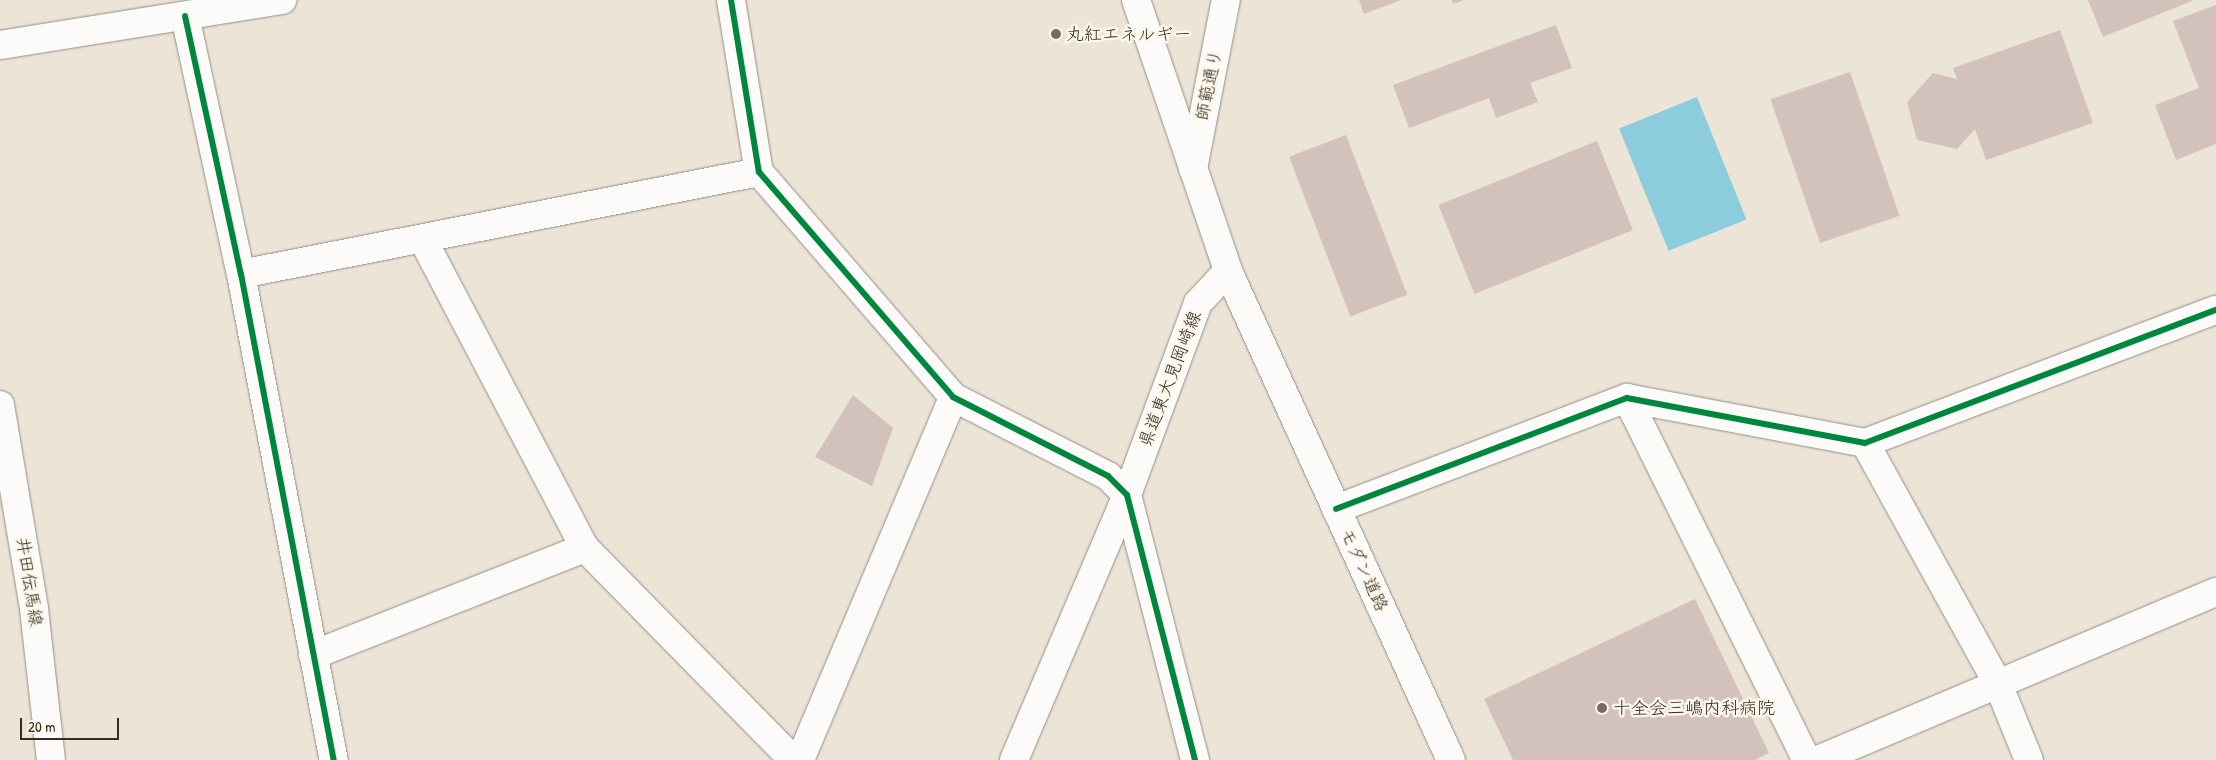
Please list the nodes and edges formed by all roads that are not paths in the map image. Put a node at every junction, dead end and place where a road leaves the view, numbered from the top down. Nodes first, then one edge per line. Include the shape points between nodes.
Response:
1 (282, 0) edge
2 (731, 0) edge
3 (1136, 0) edge
4 (1226, 0) edge
5 (185, 16) junction
6 (0, 45) edge
7 (1193, 169) junction
8 (759, 172) junction
9 (423, 240) junction
10 (1228, 271) junction
11 (241, 274) junction
12 (2216, 310) edge
13 (953, 397) junction
14 (1627, 398) junction
15 (0, 405) edge
16 (1865, 443) junction
17 (1126, 495) junction
18 (1336, 508) junction
19 (585, 548) junction
20 (2216, 592) edge
21 (313, 655) junction
22 (1998, 684) junction
23 (51, 760) edge
24 (334, 760) edge
25 (793, 760) edge
26 (800, 760) edge
27 (1014, 760) edge
28 (1195, 760) edge
29 (1451, 760) edge
30 (1807, 760) edge
31 (1818, 760) edge
32 (2029, 760) edge

1 - 5 street
2 - 8 street
3 - 7 street
4 - 7 street, 師範通り
5 - 6 street
5 - 11 street
7 - 10 street
8 - 9 street
8 - 13 street
9 - 11 street
9 - 19 street
10 - 17 street, 県道東大見岡崎線 via 1198,303
10 - 18 street, モダン道路
11 - 21 street
12 - 16 street
13 - 17 street via 1108,476
13 - 26 street
14 - 16 street
14 - 18 street
14 - 30 street
15 - 23 street, 井田伝馬線 via 34,609
16 - 22 street
17 - 27 street, 県道東大見岡崎線
17 - 28 street
18 - 29 street, モダン道路
19 - 21 street
19 - 25 street
20 - 22 street
21 - 24 street
22 - 31 street
22 - 32 street

